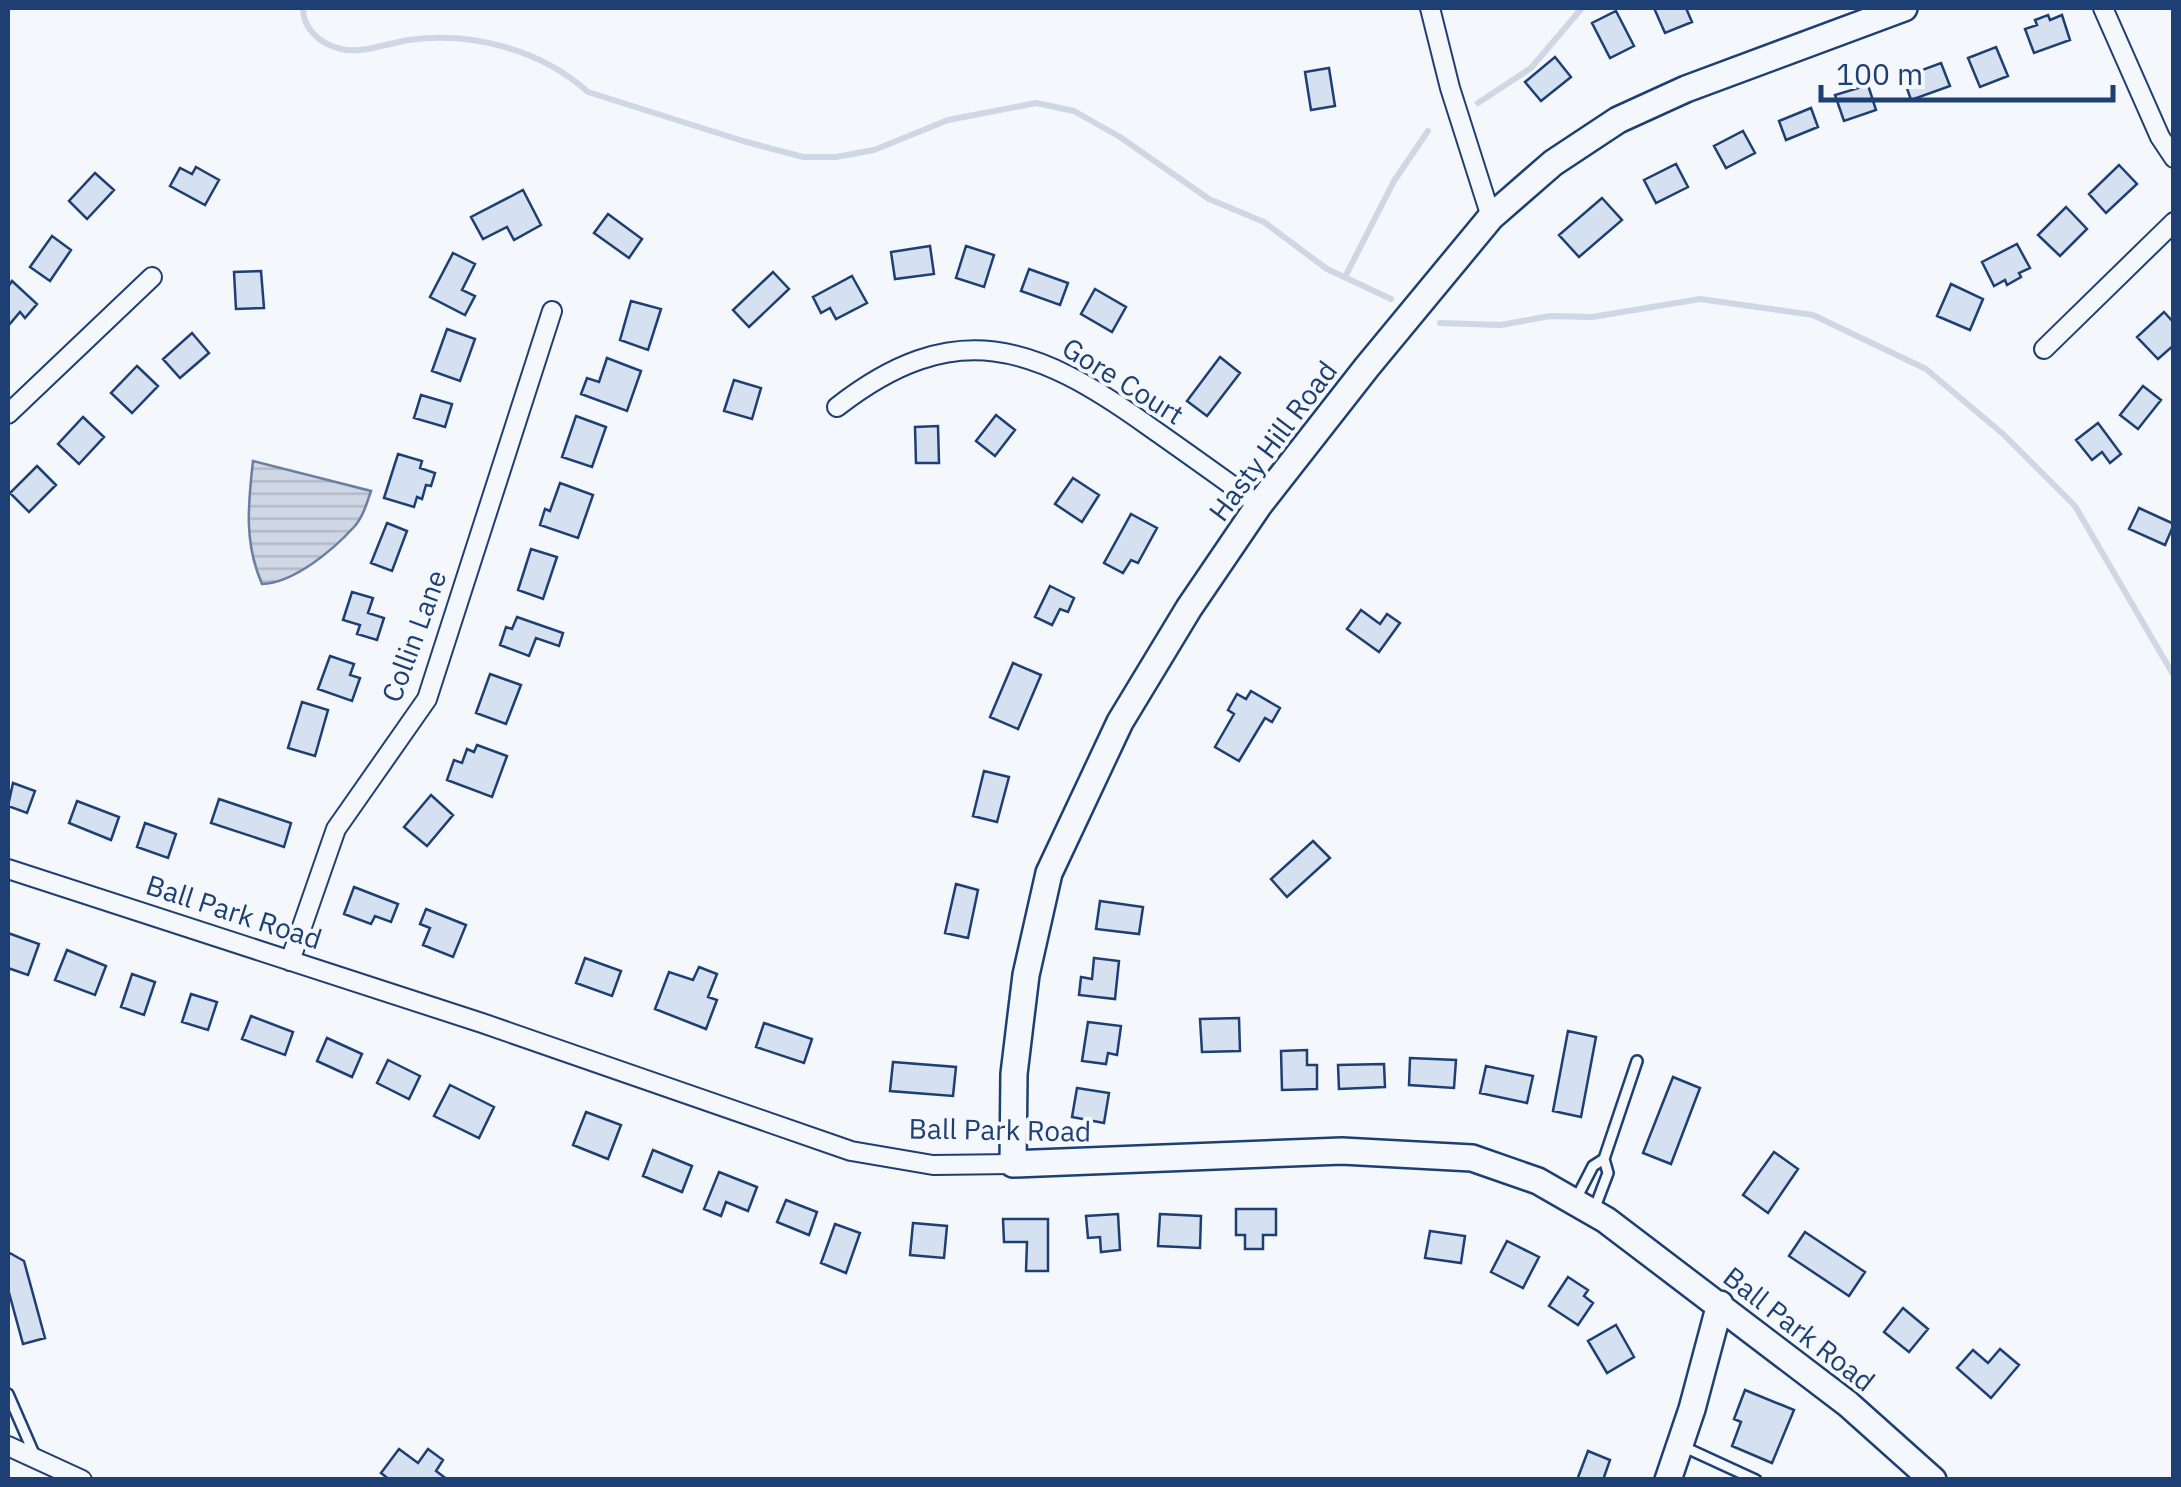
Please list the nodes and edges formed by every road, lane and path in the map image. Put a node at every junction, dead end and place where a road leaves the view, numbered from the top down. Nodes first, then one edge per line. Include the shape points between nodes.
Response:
1 (1430, 8) edge
2 (1904, 8) edge
3 (2103, 8) edge
4 (1869, 13) edge
5 (2174, 158) edge
6 (1492, 218) junction
7 (2174, 222) edge
8 (152, 277) dead end
9 (552, 311) dead end
10 (2044, 349) dead end
11 (837, 407) dead end
12 (8, 414) edge
13 (1259, 505) junction
14 (8, 869) edge
15 (290, 962) junction
16 (1637, 1061) dead end
17 (1604, 1159) junction
18 (1013, 1164) junction
19 (1583, 1208) junction
20 (1720, 1304) junction
21 (8, 1394) edge
22 (1679, 1445) junction
23 (8, 1446) edge
24 (36, 1458) junction
25 (82, 1480) edge
26 (1668, 1480) edge
27 (1756, 1480) edge
28 (1933, 1480) edge

1 - 6 street
2 - 4 street, Hasty Hill Road
3 - 5 street
4 - 6 street, Hasty Hill Road via 1618,120 1553,163
6 - 13 street, Hasty Hill Road
7 - 10 street
8 - 12 street
9 - 15 street, Collin Lane via 427,699 336,829
11 - 13 street, Gore Court via 906,363 954,350 1032,358 1112,400
13 - 18 street, Hasty Hill Road via 1120,722 1049,872 1026,975 1014,1074
14 - 15 street, Ball Park Road
15 - 18 street, Ball Park Road via 851,1151 933,1165
16 - 17 lane
17 - 19 lane via 1592,1166
17 - 19 lane via 1608,1173
18 - 19 street, Ball Park Road via 1342,1150 1472,1158 1538,1181
19 - 20 street, Ball Park Road
20 - 22 street
20 - 28 street, Ball Park Road
21 - 24 lane
22 - 26 street
22 - 27 lane
23 - 24 street
24 - 25 street

